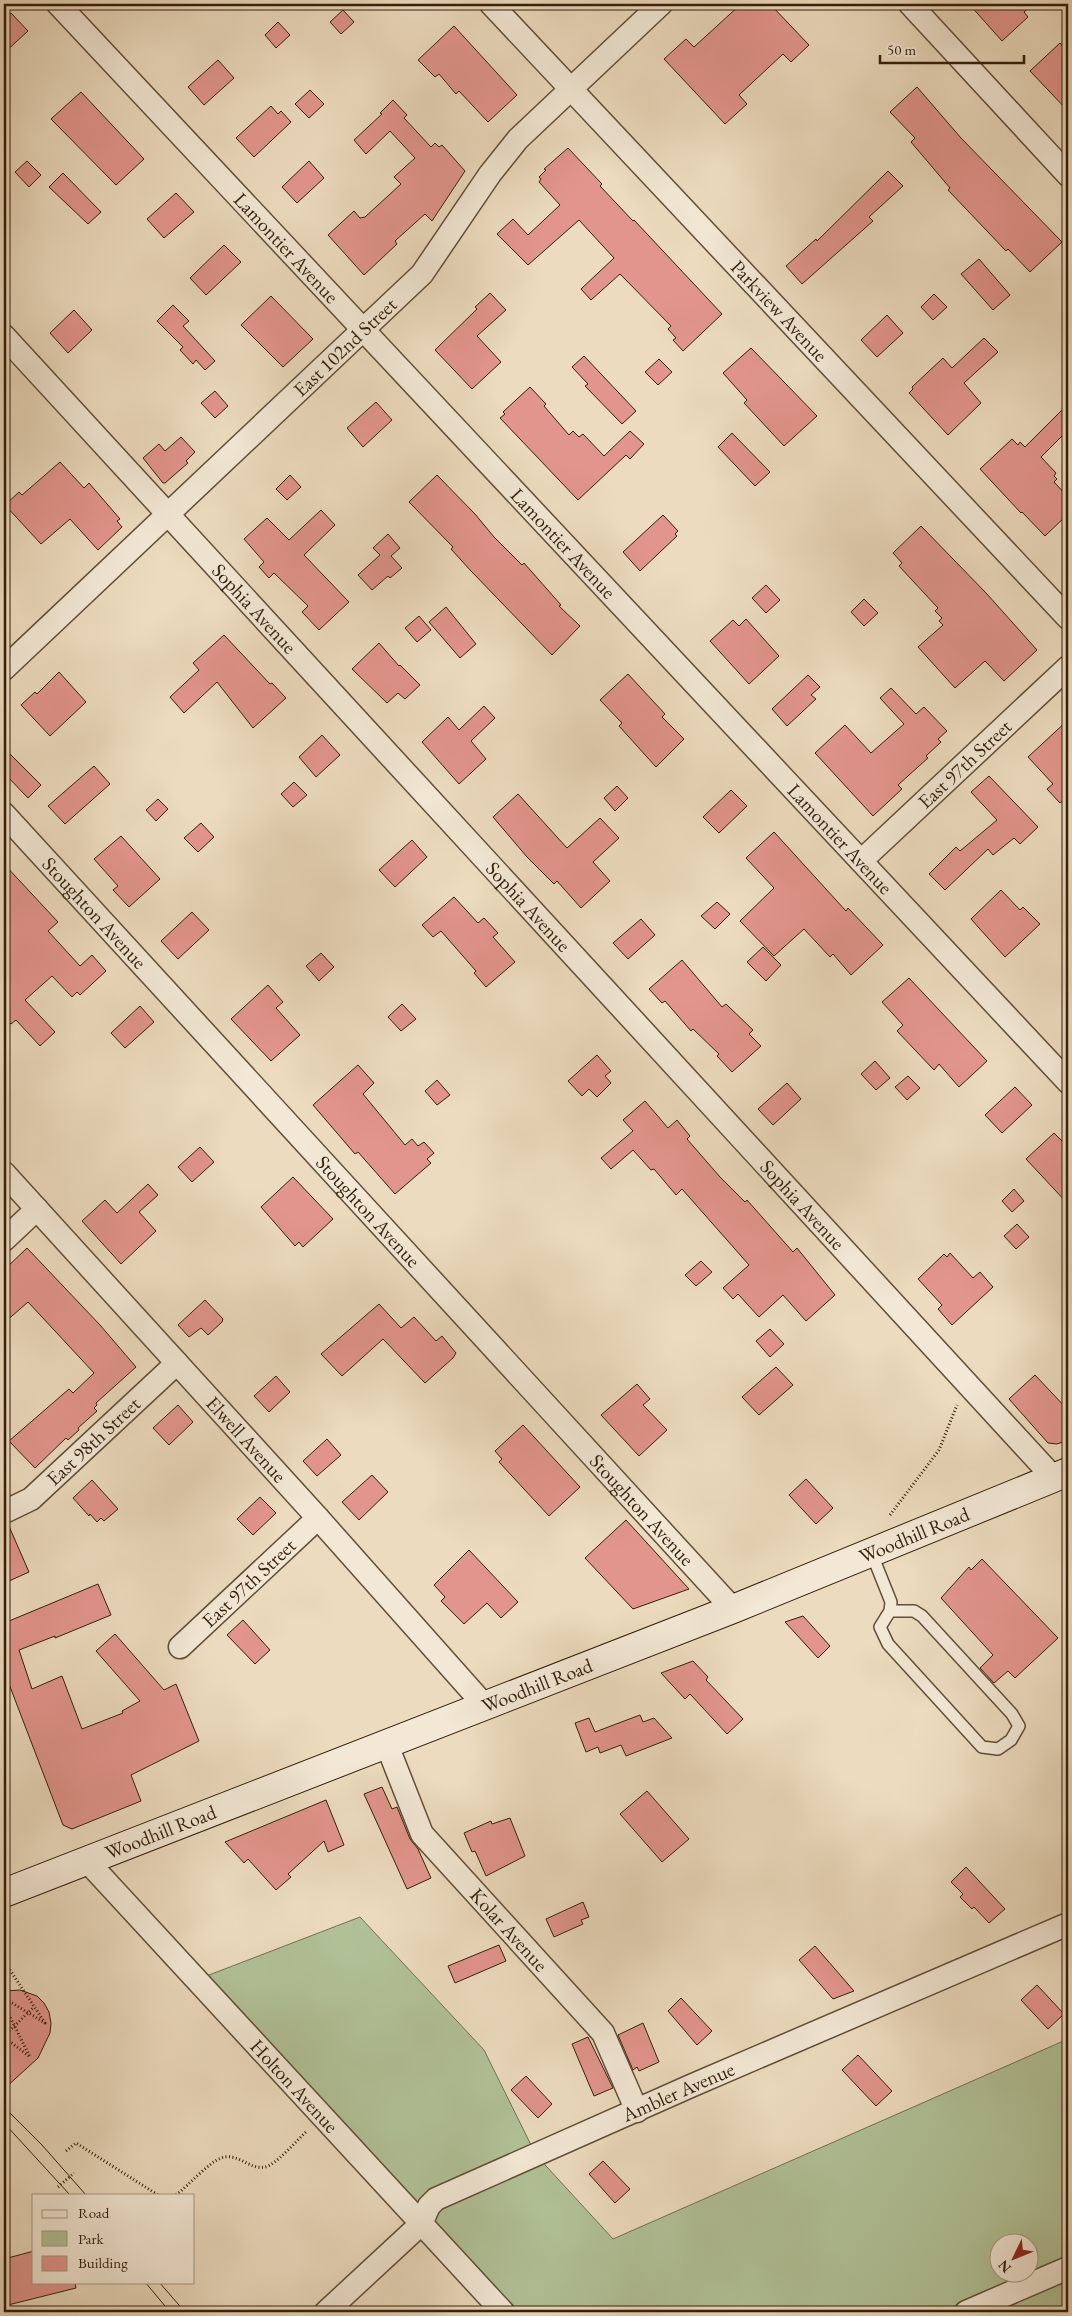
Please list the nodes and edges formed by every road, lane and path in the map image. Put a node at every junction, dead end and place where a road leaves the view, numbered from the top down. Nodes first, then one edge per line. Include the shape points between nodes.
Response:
1 (58, 4) edge
2 (491, 4) edge
3 (661, 4) edge
4 (910, 4) edge
5 (570, 88) junction
6 (1068, 175) edge
7 (362, 330) junction
8 (4, 336) edge
9 (167, 514) junction
10 (1068, 618) edge
11 (1068, 667) edge
12 (4, 670) edge
13 (4, 814) edge
14 (861, 861) junction
15 (1068, 1082) edge
16 (4, 1173) edge
17 (37, 1209) junction
18 (4, 1240) edge
19 (177, 1363) junction
20 (957, 1405) dead end
21 (1061, 1474) edge
22 (4, 1512) edge
23 (890, 1515) dead end
24 (318, 1518) junction
25 (871, 1552) junction
26 (732, 1609) junction
27 (890, 1611) junction
28 (180, 1647) dead end
29 (486, 1707) junction
30 (387, 1745) junction
31 (87, 1861) junction
32 (4, 1892) edge
33 (1068, 1924) edge
34 (4, 1961) edge
35 (4, 1998) edge
36 (4, 2005) edge
37 (34, 2007) junction
38 (28, 2013) junction
39 (14, 2026) junction
40 (4, 2036) edge
41 (4, 2067) edge
42 (4, 2074) edge
43 (637, 2112) junction
44 (306, 2132) dead end
45 (66, 2151) dead end
46 (74, 2173) dead end
47 (58, 2187) dead end
48 (156, 2194) edge
49 (177, 2194) edge
50 (421, 2224) junction
51 (1068, 2268) edge
52 (326, 2312) edge
53 (503, 2312) edge
54 (966, 2312) edge

1 - 7 street, Lamontier Avenue
2 - 5 street, Parkview Avenue
3 - 5 street, East 102nd Street
4 - 6 street
5 - 7 street, East 102nd Street via 518,138 422,274
5 - 10 street, Parkview Avenue
7 - 9 street, East 102nd Street
7 - 14 street, Lamontier Avenue
8 - 9 street, Sophia Avenue
9 - 12 street, East 102nd Street
9 - 21 street, Sophia Avenue
11 - 14 street, East 97th Street
13 - 26 street, Stoughton Avenue
14 - 15 street, Lamontier Avenue
16 - 17 street, Elwell Avenue
17 - 18 street
17 - 19 street, Elwell Avenue
19 - 22 street, East 98th Street via 31,1500
19 - 24 street, Elwell Avenue
20 - 23 path via 939,1450
21 - 25 main road, Woodhill Road
24 - 28 street, East 97th Street
24 - 29 street, Elwell Avenue
25 - 26 main road, Woodhill Road
25 - 27 lane via 891,1602
26 - 29 main road, Woodhill Road
27 - 27 lane via 880,1627 888,1644 982,1747 998,1749 1011,1740 1019,1726 1012,1714 922,1616 914,1612
29 - 30 main road, Woodhill Road
30 - 31 main road, Woodhill Road
30 - 43 street, Kolar Avenue via 422,1834 603,2033
31 - 32 main road, Woodhill Road
31 - 50 street, Holton Avenue
33 - 43 street, Ambler Avenue
34 - 37 path
35 - 38 path
36 - 39 path
37 - 38 path
37 - 38 path via 45,2023
38 - 39 path
39 - 40 path
39 - 40 path via 30,2057
41 - 42 path via 10,2078
43 - 50 street, Ambler Avenue via 436,2199 428,2206
44 - 49 path via 265,2167 239,2158 220,2158
45 - 48 path via 76,2143
46 - 47 path
50 - 52 street, Ambler Avenue
50 - 53 street, Holton Avenue
51 - 54 street

